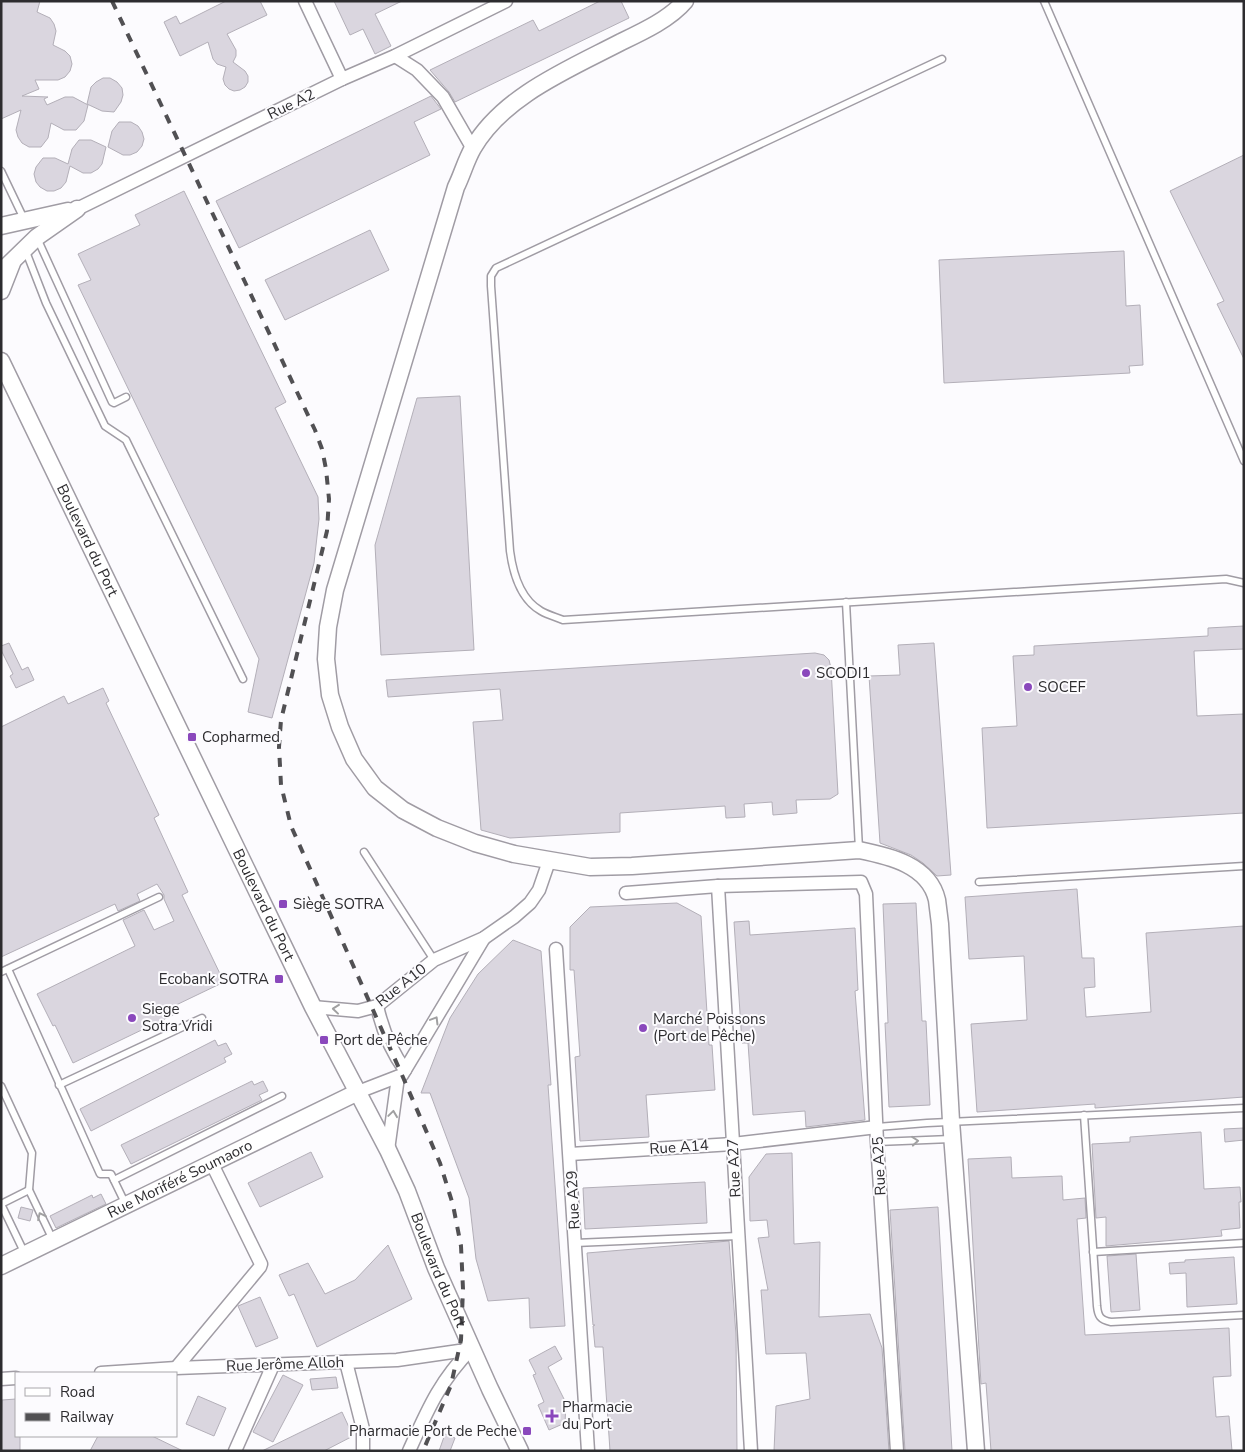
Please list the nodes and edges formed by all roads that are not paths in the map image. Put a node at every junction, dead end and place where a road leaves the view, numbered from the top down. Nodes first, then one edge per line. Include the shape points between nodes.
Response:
1 (305, 1) edge
2 (506, 1) edge
3 (685, 1) edge
4 (1044, 1) edge
5 (395, 56) junction
6 (942, 59) dead end
7 (342, 79) junction
8 (473, 149) junction
9 (1, 171) edge
10 (78, 209) junction
11 (25, 220) junction
12 (1, 226) edge
13 (37, 236) junction
14 (24, 248) junction
15 (7, 267) edge
16 (1, 291) edge
17 (1, 361) edge
18 (126, 398) dead end
19 (1244, 461) edge
20 (1244, 583) edge
21 (846, 602) junction
22 (243, 679) dead end
23 (859, 850) junction
24 (364, 852) dead end
25 (549, 861) junction
26 (1244, 866) edge
27 (979, 882) dead end
28 (718, 886) junction
29 (626, 893) dead end
30 (159, 897) dead end
31 (484, 938) junction
32 (556, 949) dead end
33 (434, 960) junction
34 (5, 970) edge
35 (377, 1006) junction
36 (313, 1007) junction
37 (202, 1018) dead end
38 (402, 1073) junction
39 (59, 1085) junction
40 (1, 1086) edge
41 (358, 1092) junction
42 (282, 1096) dead end
43 (1244, 1108) edge
44 (1084, 1116) junction
45 (951, 1121) junction
46 (877, 1127) junction
47 (953, 1139) junction
48 (877, 1142) junction
49 (733, 1144) junction
50 (388, 1150) junction
51 (570, 1154) junction
52 (212, 1164) junction
53 (114, 1180) junction
54 (29, 1190) junction
55 (1, 1204) edge
56 (126, 1206) junction
57 (738, 1236) junction
58 (53, 1241) junction
59 (575, 1243) junction
60 (1244, 1243) edge
61 (1093, 1252) junction
62 (26, 1255) junction
63 (1, 1266) edge
64 (1244, 1315) edge
65 (470, 1350) junction
66 (346, 1362) junction
67 (272, 1365) junction
68 (176, 1368) junction
69 (116, 1372) edge
70 (15, 1378) edge
71 (1, 1379) edge
72 (235, 1451) edge
73 (363, 1451) edge
74 (409, 1451) edge
75 (520, 1451) edge
76 (588, 1451) edge
77 (751, 1451) edge
78 (897, 1451) edge
79 (976, 1451) edge

1 - 7 street
2 - 5 street, Rue A2
3 - 8 street via 651,27 542,83 513,104 489,127
4 - 19 lane
5 - 7 street, Rue A2
5 - 8 street via 417,70 443,97
6 - 21 lane via 496,268 491,276 510,551 514,574 526,599 541,611 564,620
7 - 10 street, Rue A2
8 - 25 street via 456,187 335,590 326,659 330,695 340,727 354,759 375,788 402,810 437,828 476,843
9 - 11 lane
10 - 11 street
10 - 13 street
11 - 12 street
13 - 14 street
13 - 18 lane via 112,402
14 - 15 street
14 - 22 lane via 46,303 105,426 126,440
15 - 16 street
17 - 36 street, Boulevard du Port
20 - 21 lane via 1226,579
21 - 23 lane
23 - 25 street via 632,866 590,867
23 - 45 street via 886,855 909,865 926,880 936,899
24 - 33 lane
25 - 31 street, Rue A10 via 539,890 530,903
26 - 27 lane
28 - 29 street
28 - 46 street, Rue A25 via 861,882 866,894
28 - 49 street, Rue A27
30 - 34 lane
31 - 33 street, Rue A10
38 -> 31 street, Rue A10
32 - 51 street, Rue A29
33 - 35 street, Rue A10
34 - 39 lane
35 -> 36 street, Rue A10 via 358,1011
35 - 38 street via 384,1032
36 - 41 street, Boulevard du Port
37 - 39 lane
38 - 41 street
50 -> 38 street, Rue A10
39 - 53 lane via 100,1174 110,1173
40 - 54 lane via 32,1153
41 - 50 street, Boulevard du Port
41 - 52 street, Rue Moriféré Soumaoro
42 - 53 lane
43 - 44 lane
44 - 45 lane
44 - 61 lane
45 - 46 lane
45 - 47 street
46 - 48 street, Rue A25
46 - 49 street, Rue A14
48 -> 47 lane
47 - 79 street
48 - 78 street, Rue A25
49 - 51 street, Rue A14
49 - 57 street, Rue A27
50 - 65 street, Boulevard du Port
51 - 59 street, Rue A29
52 - 56 street, Rue Moriféré Soumaoro
52 - 68 street via 262,1264
53 - 56 lane
54 - 55 lane
58 -> 54 lane
55 - 62 lane
56 - 58 street, Rue Moriféré Soumaoro
57 - 59 lane
57 - 77 street, Rue A27
58 - 62 street, Rue Moriféré Soumaoro
59 - 76 street, Rue A29
60 - 61 lane
61 - 64 lane via 1098,1312 1104,1321
62 - 63 street, Rue Moriféré Soumaoro
65 - 66 street, Rue Jerôme Alloh via 397,1360
65 - 74 street via 432,1400
65 - 75 street, Boulevard du Port
66 - 67 street, Rue Jerôme Alloh
66 - 73 street via 363,1430
67 - 68 street, Rue Jerôme Alloh
67 - 72 street
68 - 69 street, Rue Jerôme Alloh
70 - 71 street

